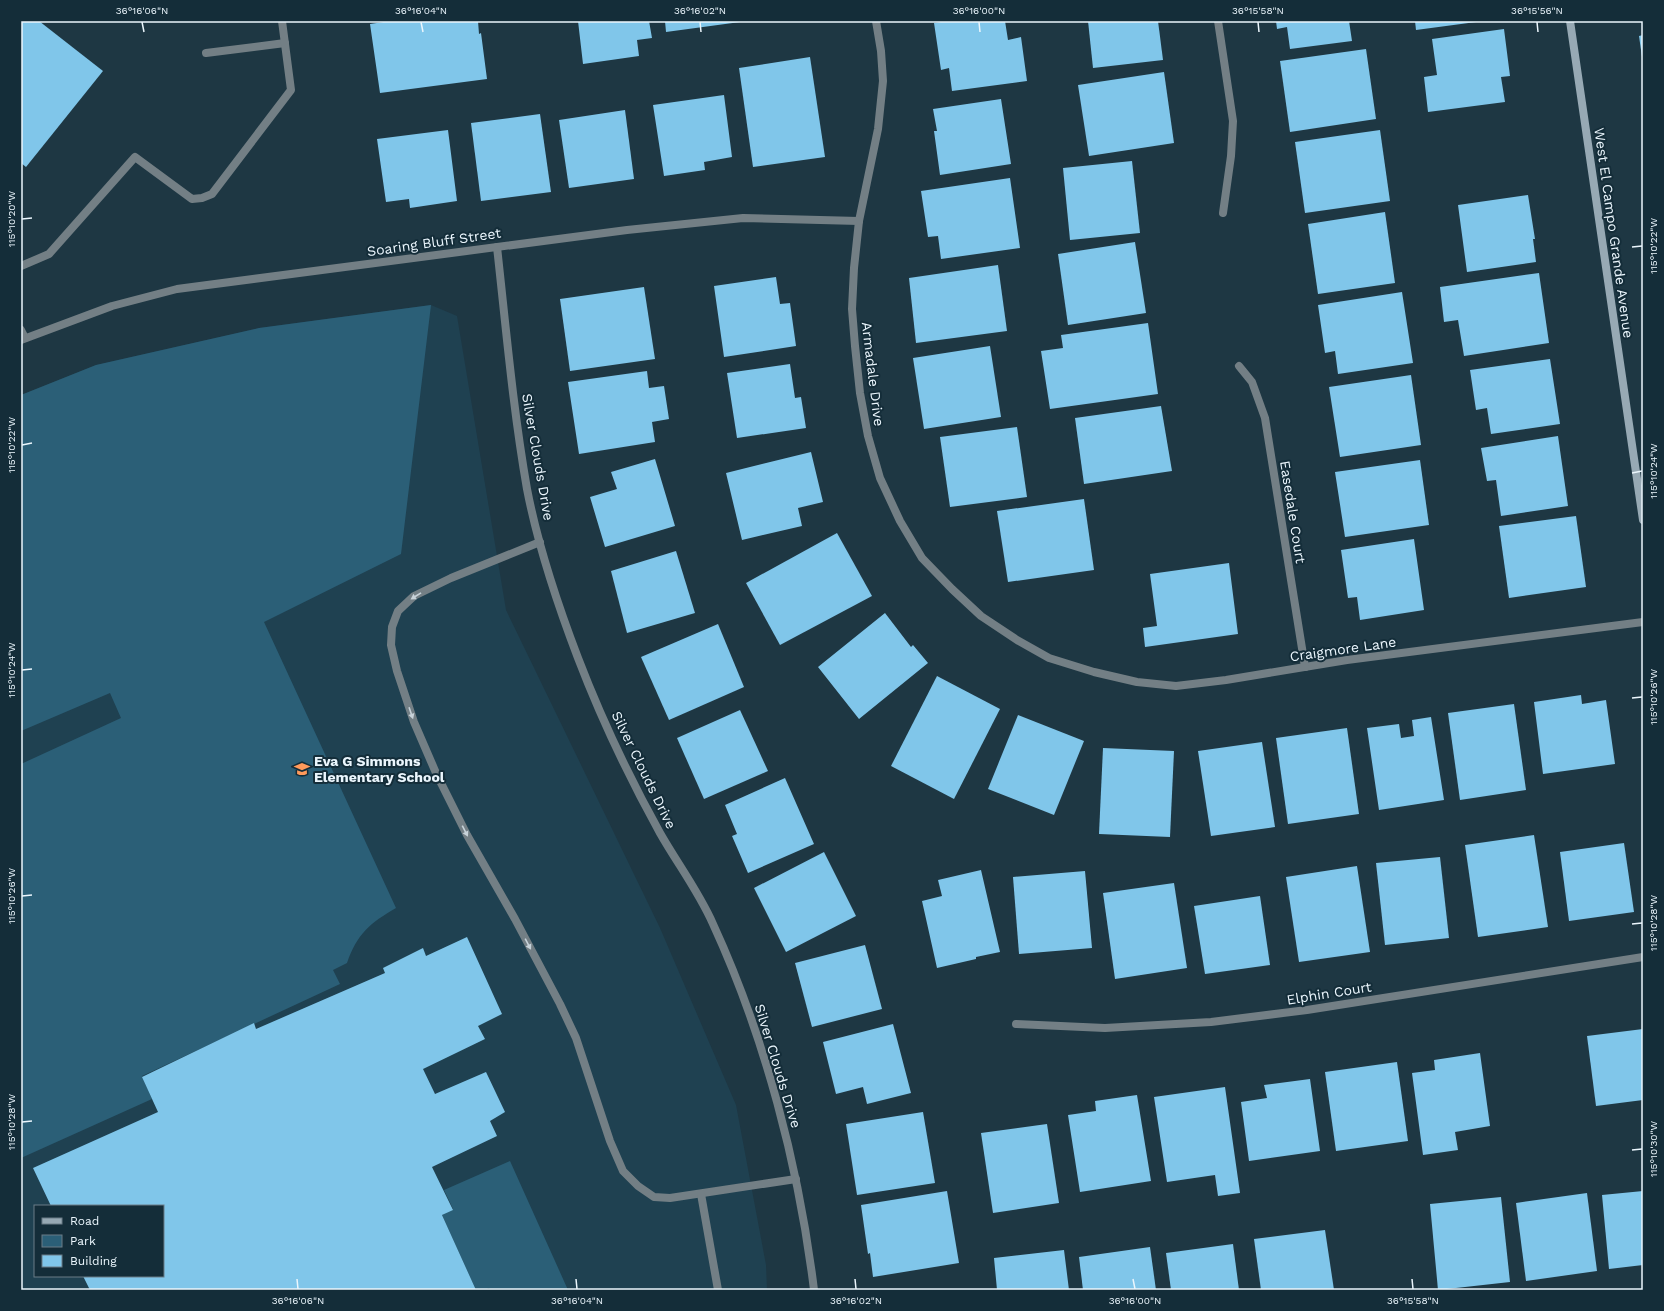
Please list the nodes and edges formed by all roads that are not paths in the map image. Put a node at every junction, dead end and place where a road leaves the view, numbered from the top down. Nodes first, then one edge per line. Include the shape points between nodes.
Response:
1 (282, 21) edge
2 (876, 21) edge
3 (1218, 21) edge
4 (1570, 21) edge
5 (285, 43) junction
6 (206, 53) dead end
7 (1223, 214) dead end
8 (859, 221) junction
9 (497, 247) junction
10 (21, 266) edge
11 (21, 330) edge
12 (23, 339) edge
13 (1240, 366) dead end
14 (1643, 520) edge
15 (540, 542) junction
16 (1643, 622) edge
17 (1049, 658) joint
18 (1304, 667) junction
19 (1643, 957) edge
20 (1016, 1024) dead end
21 (796, 1179) junction
22 (701, 1194) junction
23 (718, 1290) edge
24 (814, 1290) edge

1 - 5 street
2 - 8 street, Armadale Drive via 882,50 883,81 878,129
3 - 7 street via 1233,121
4 - 14 street, West El Campo Grande Avenue
5 - 6 street
5 - 10 street via 291,90 212,194 192,198 135,157 49,254
8 - 9 street, Soaring Bluff Street via 743,218
8 - 17 street, Armadale Drive via 854,268 854,346 868,436 880,478 900,521 922,558 981,616
9 - 12 street, Soaring Bluff Street via 177,289 112,306
9 - 15 street, Silver Clouds Drive via 514,398 528,491
11 - 12 street
13 - 18 street, Easedale Court via 1252,382 1265,418
15 - 21 street, Silver Clouds Drive via 578,659 606,725 660,834 712,922 744,1001 775,1093
15 -> 22 street via 414,596 398,611 392,627 391,645 397,671 414,722 436,773 467,835 560,1004 623,1171 654,1197 670,1198
16 - 18 street, Craigmore Lane
17 - 18 street, Craigmore Lane via 1137,682 1176,686
19 - 20 street, Elphin Court via 1308,1010 1211,1022 1105,1028
21 - 22 street
21 - 24 street, Silver Clouds Drive via 809,1246
22 - 23 street

